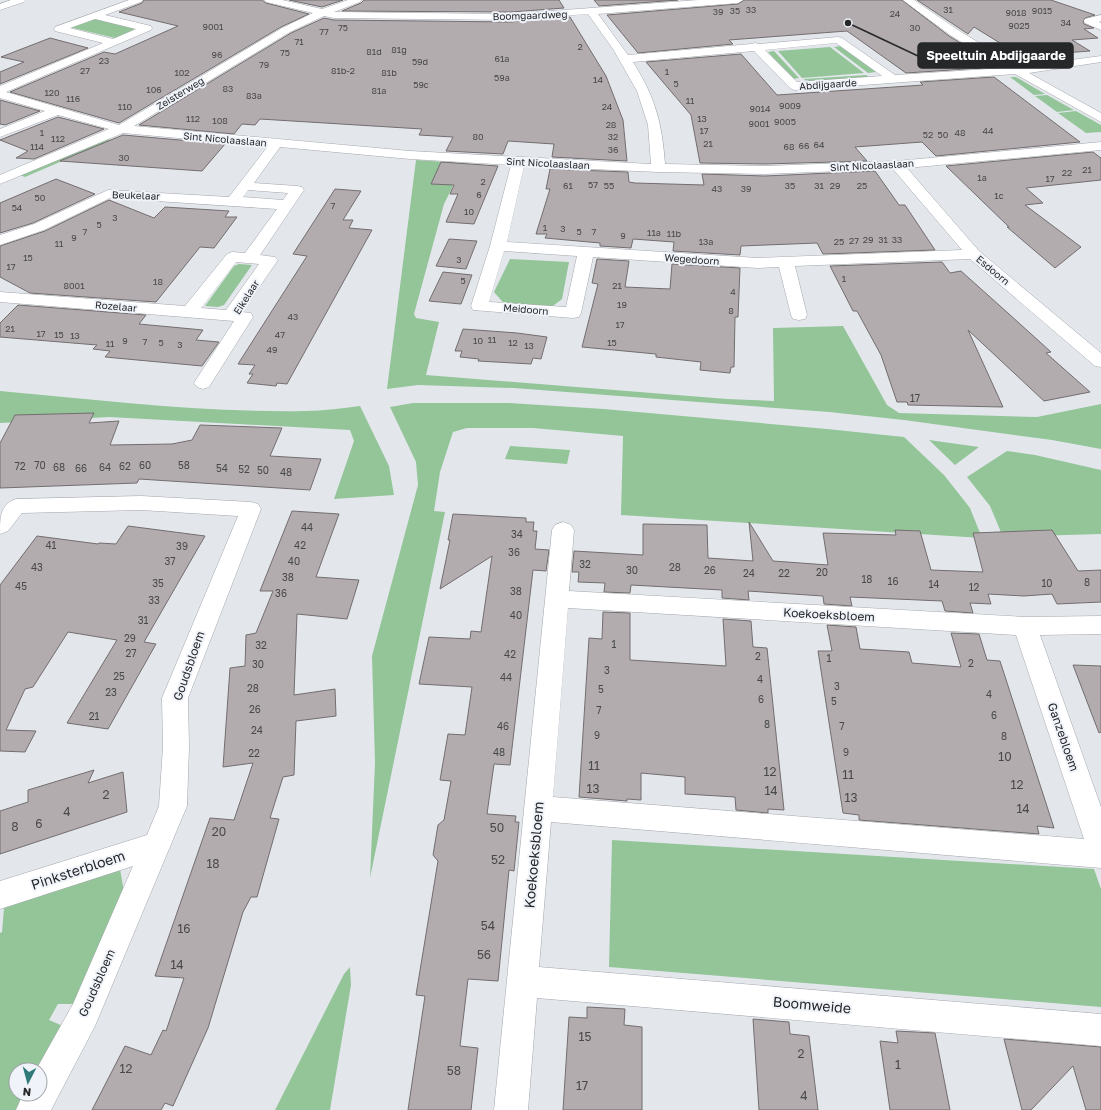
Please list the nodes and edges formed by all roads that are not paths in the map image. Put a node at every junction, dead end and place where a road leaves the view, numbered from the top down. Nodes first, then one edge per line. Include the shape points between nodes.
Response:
1 (21, 0) edge
2 (138, 0) edge
3 (269, 0) edge
4 (357, 0) edge
5 (738, 0) edge
6 (908, 0) edge
7 (2, 5) edge
8 (591, 12) junction
9 (322, 13) junction
10 (94, 16) junction
11 (1101, 18) edge
12 (1101, 27) edge
13 (114, 42) junction
14 (755, 46) junction
15 (624, 59) junction
16 (1101, 59) edge
17 (1016, 70) junction
18 (893, 79) junction
19 (0, 90) edge
20 (0, 94) edge
21 (56, 111) junction
22 (1101, 118) edge
23 (121, 129) junction
24 (0, 133) edge
25 (276, 144) junction
26 (1101, 146) edge
27 (518, 162) junction
28 (1, 164) dead end
29 (897, 165) junction
30 (658, 168) junction
31 (21, 172) junction
32 (0, 180) edge
33 (244, 186) junction
34 (233, 201) junction
35 (287, 205) junction
36 (0, 240) edge
37 (498, 246) junction
38 (586, 252) junction
39 (974, 254) junction
40 (250, 258) junction
41 (786, 262) junction
42 (0, 297) edge
43 (189, 312) junction
44 (231, 315) junction
45 (799, 315) dead end
46 (1101, 362) edge
47 (203, 383) dead end
48 (0, 526) edge
49 (563, 530) dead end
50 (557, 599) junction
51 (1101, 625) edge
52 (1025, 626) junction
53 (538, 808) junction
54 (157, 844) junction
55 (1101, 847) edge
56 (1101, 854) edge
57 (0, 895) edge
58 (522, 981) junction
59 (1101, 1030) edge
60 (33, 1110) edge
61 (511, 1110) edge

1 - 7 street
2 - 10 street
3 - 9 street, Boomgaardweg
4 - 9 street, Zeisterweg
5 - 8 street, Boomgaardweg
6 - 17 street
8 - 9 street, Boomgaardweg via 511,17 349,16
8 - 15 street
9 - 23 street, Zeisterweg via 268,39
10 - 13 street via 147,28
10 - 13 street via 59,29
11 - 12 street via 1089,21
13 - 19 street
14 - 15 street
14 - 18 street via 838,40
14 - 18 street, Abdijgaarde via 794,86
15 - 30 street via 636,77 652,115
16 - 17 street, Abdijgaarde
17 - 18 street, Abdijgaarde
17 - 22 street
20 - 21 street, Sint Nicolaaslaan
21 - 23 street, Sint Nicolaaslaan
21 - 24 street
23 - 25 street, Sint Nicolaaslaan
23 - 31 street, Zeisterweg
25 - 27 street, Sint Nicolaaslaan
25 - 33 street
26 - 29 street, Sint Nicolaaslaan
27 - 30 street, Sint Nicolaaslaan
27 - 37 street
28 - 31 street
29 - 30 street, Sint Nicolaaslaan via 754,170
29 - 39 street, Esdoorn
31 - 32 street, Zeisterweg
33 - 34 street
33 - 35 street via 297,190
34 - 35 street
34 - 36 street, Beukelaar via 108,194 39,227
35 - 40 street
37 - 38 street, Wegedoorn
37 - 38 street, Meidoorn via 478,306 573,313
38 - 41 street, Wegedoorn via 758,263
39 - 41 street, Wegedoorn
39 - 46 street, Esdoorn
40 - 43 street, Eikelaar via 232,257
40 - 44 street, Eikelaar via 270,260
41 - 45 street
42 - 43 street, Rozelaar
43 - 44 street, Rozelaar
44 - 47 street, Eikelaar via 245,317
48 - 54 street, Goudsbloem via 16,506 142,504 252,509 175,698 173,806
49 - 50 street, Koekoeksbloem
50 - 52 street, Koekoeksbloem
50 - 53 street, Koekoeksbloem
51 - 52 street, Koekoeksbloem
52 - 55 street, Ganzebloem
53 - 56 street
53 - 58 street, Koekoeksbloem
54 - 57 street, Pinksterbloem
54 - 60 street, Goudsbloem via 84,1015
58 - 59 street, Boomweide
58 - 61 street, Koekoeksbloem

